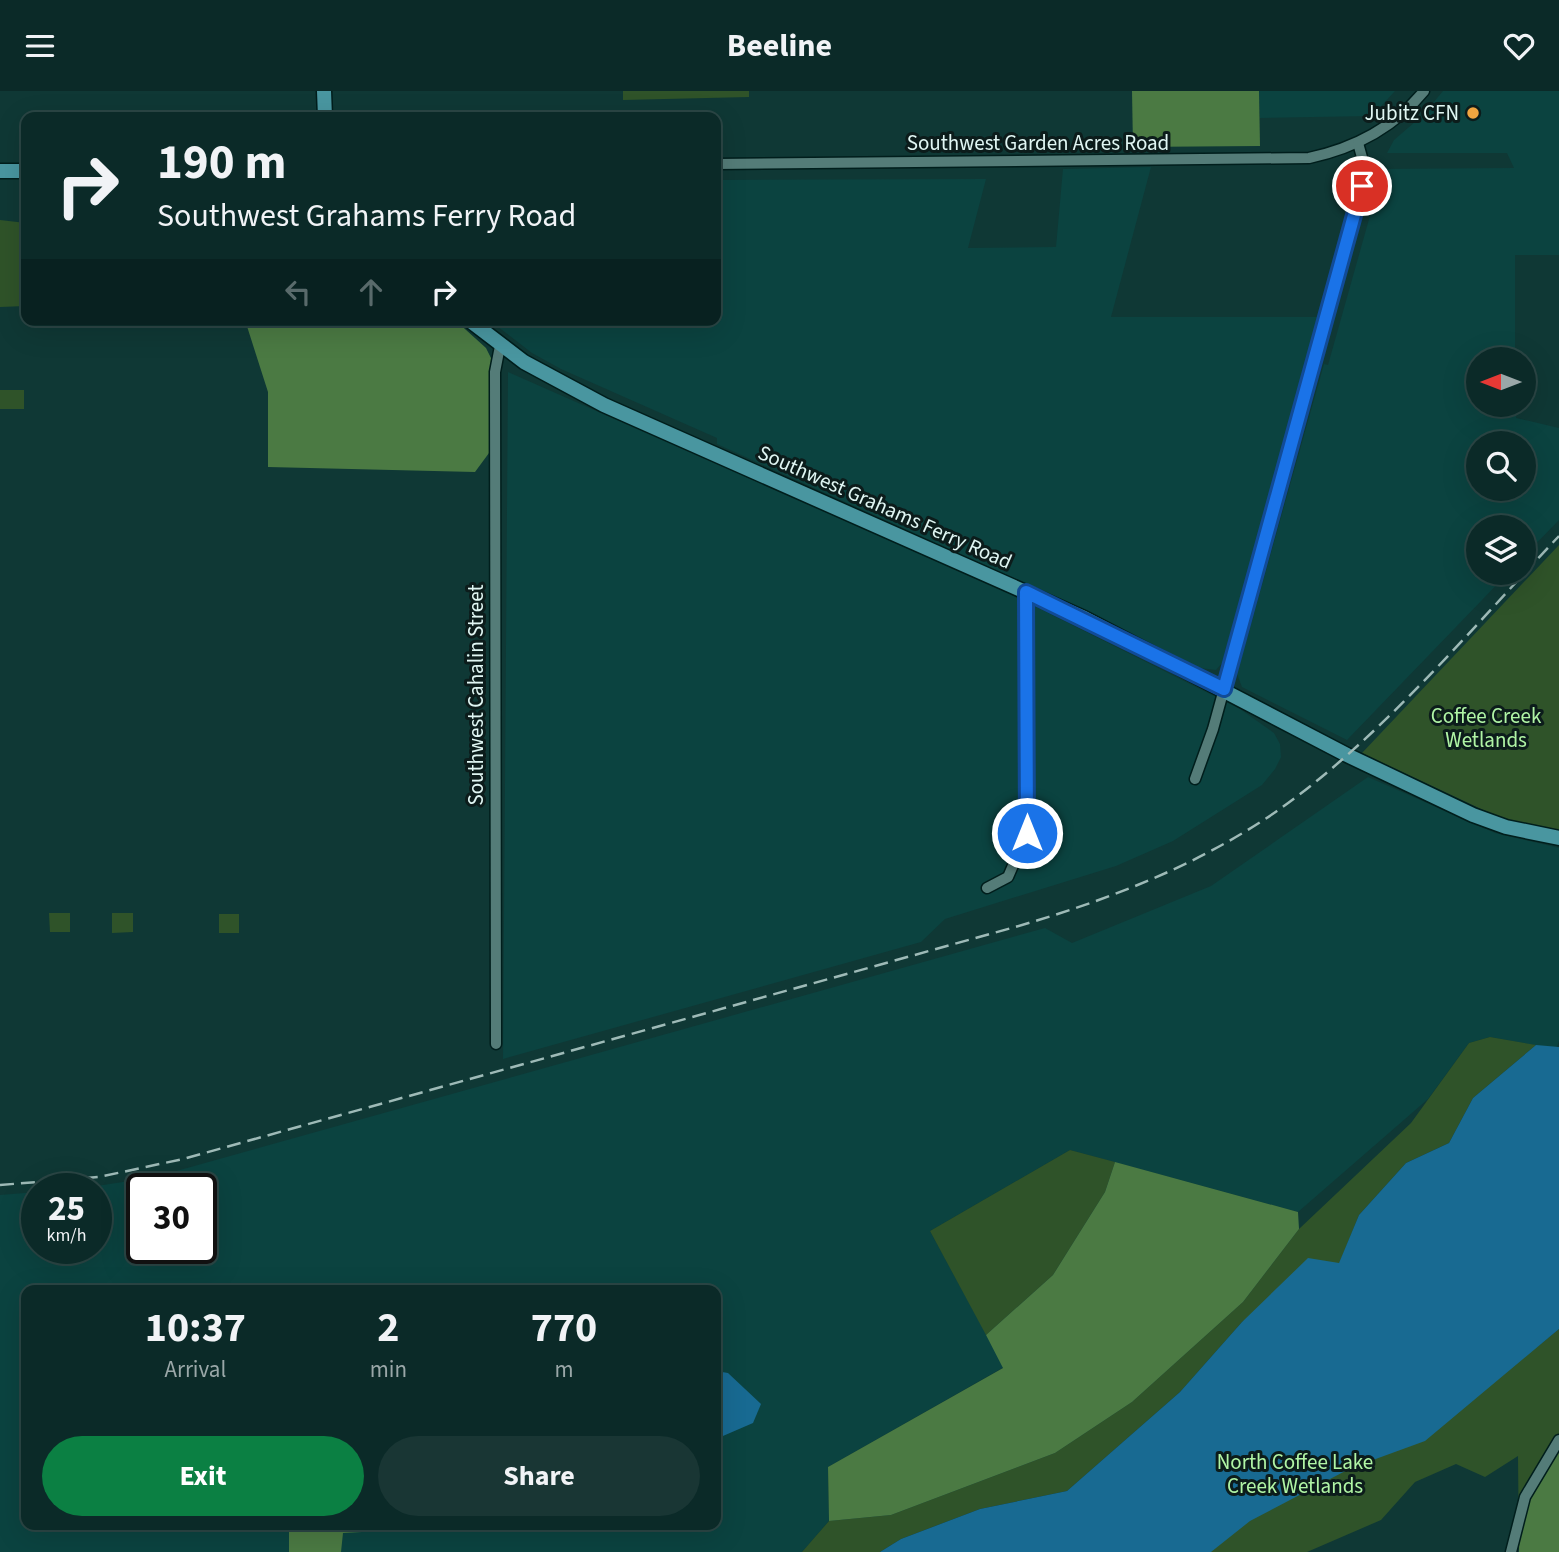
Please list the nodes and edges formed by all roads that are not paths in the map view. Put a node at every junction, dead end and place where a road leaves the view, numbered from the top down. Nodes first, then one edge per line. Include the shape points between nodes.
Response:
1 (324, 91) edge
2 (1424, 91) edge
3 (325, 112) edge
4 (1358, 143) junction
5 (721, 164) edge
6 (0, 171) edge
7 (21, 171) edge
8 (477, 326) edge
9 (500, 346) junction
10 (1026, 592) junction
11 (1224, 689) junction
12 (1195, 779) dead end
13 (1559, 838) edge
14 (987, 888) dead end
15 (496, 1044) dead end
16 (1559, 1440) edge
17 (1511, 1552) edge

1 - 3 main road
2 - 4 street, Southwest Garden Acres Road via 1385,129
4 - 5 street, Southwest Garden Acres Road via 1321,156 1282,161
4 - 11 street via 1363,161 1359,198
6 - 7 main road
8 - 9 main road, Southwest Grahams Ferry Road
9 - 10 main road, Southwest Grahams Ferry Road via 604,405
9 - 15 street, Southwest Cahalin Street via 495,372
10 - 11 main road, Southwest Grahams Ferry Road
10 - 14 street via 1027,833 1008,877
11 - 12 street
11 - 13 main road, Southwest Grahams Ferry Road via 1358,761 1473,815
16 - 17 street via 1525,1497

